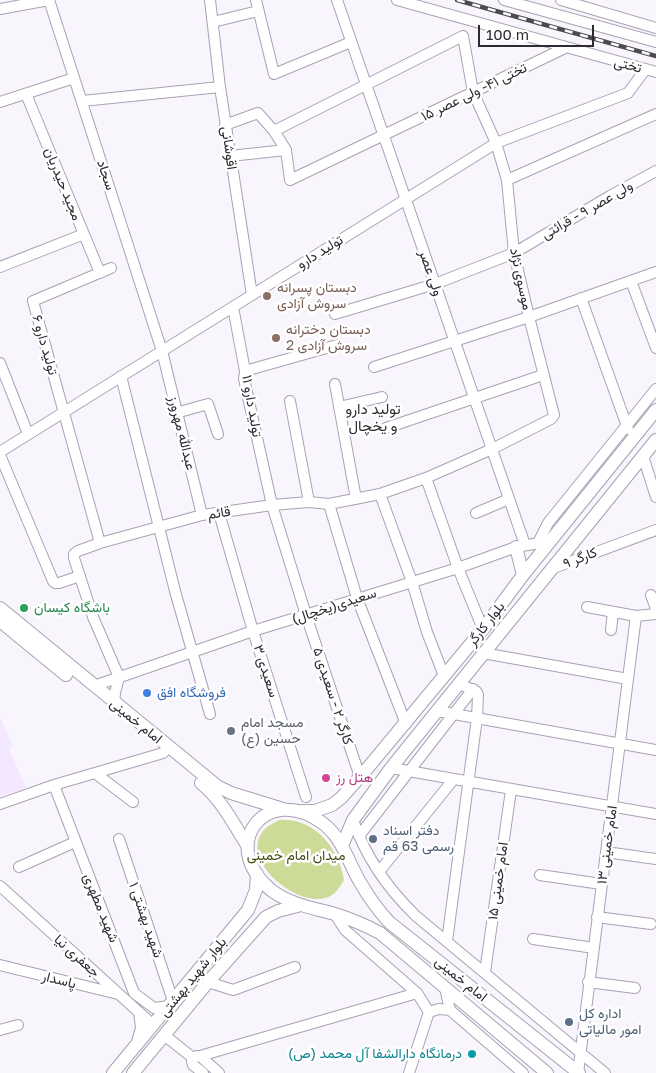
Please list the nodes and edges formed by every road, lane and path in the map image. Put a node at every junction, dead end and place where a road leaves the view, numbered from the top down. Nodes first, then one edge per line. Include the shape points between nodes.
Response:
1 (49, 0) edge
2 (210, 0) edge
3 (256, 0) edge
4 (337, 0) edge
5 (397, 0) edge
6 (504, 0) edge
7 (561, 0) edge
8 (598, 0) edge
9 (581, 5) junction
10 (0, 8) edge
11 (258, 11) junction
12 (213, 22) junction
13 (656, 28) edge
14 (352, 42) junction
15 (656, 42) edge
16 (565, 48) junction
17 (645, 70) junction
18 (656, 72) edge
19 (74, 78) junction
20 (366, 85) junction
21 (220, 87) junction
22 (473, 92) junction
23 (26, 94) junction
24 (0, 102) edge
25 (82, 102) junction
26 (656, 114) edge
27 (226, 125) junction
28 (274, 131) junction
29 (384, 136) junction
30 (496, 142) junction
31 (286, 150) junction
32 (230, 156) junction
33 (656, 171) edge
34 (507, 180) junction
35 (406, 199) junction
36 (84, 234) junction
37 (514, 253) junction
38 (0, 267) edge
39 (111, 268) dead end
40 (656, 272) edge
41 (100, 274) junction
42 (631, 280) junction
43 (435, 284) junction
44 (252, 295) junction
45 (581, 298) junction
46 (233, 307) junction
47 (335, 314) dead end
48 (529, 317) junction
49 (455, 341) junction
50 (337, 344) dead end
51 (656, 348) edge
52 (162, 351) junction
53 (0, 363) edge
54 (374, 367) dead end
55 (245, 371) junction
56 (543, 375) junction
57 (121, 376) junction
58 (335, 384) dead end
59 (656, 389) edge
60 (382, 397) dead end
61 (475, 399) junction
62 (290, 401) dead end
63 (339, 407) junction
64 (656, 410) edge
65 (65, 412) junction
66 (176, 413) junction
67 (554, 415) joint
68 (627, 426) junction
69 (386, 428) dead end
70 (28, 434) junction
71 (218, 434) dead end
72 (633, 439) junction
73 (656, 440) edge
74 (492, 450) junction
75 (0, 453) edge
76 (643, 456) junction
77 (426, 478) junction
78 (380, 494) junction
79 (656, 497) edge
80 (356, 499) junction
81 (509, 499) junction
82 (309, 502) junction
83 (329, 504) junction
84 (272, 505) junction
85 (219, 512) junction
86 (476, 513) dead end
87 (202, 515) junction
88 (160, 526) junction
89 (656, 530) edge
90 (551, 541) junction
91 (100, 542) junction
92 (538, 543) junction
93 (521, 546) junction
94 (458, 568) junction
95 (551, 569) junction
96 (523, 575) junction
97 (80, 576) junction
98 (412, 582) junction
99 (651, 595) dead end
100 (358, 598) junction
101 (587, 607) dead end
102 (0, 608) edge
103 (656, 609) edge
104 (613, 612) junction
105 (656, 614) edge
106 (306, 615) junction
107 (636, 616) junction
108 (0, 621) edge
109 (483, 630) junction
110 (611, 630) dead end
111 (253, 631) junction
112 (192, 652) junction
113 (483, 653) junction
114 (444, 676) junction
115 (119, 677) junction
116 (628, 679) junction
117 (460, 684) junction
118 (94, 686) junction
119 (473, 690) junction
120 (114, 703) junction
121 (437, 711) junction
122 (210, 714) dead end
123 (454, 714) junction
124 (477, 718) junction
125 (406, 724) junction
126 (621, 743) junction
127 (165, 750) junction
128 (656, 750) edge
129 (390, 768) junction
130 (409, 772) junction
131 (95, 774) junction
132 (363, 774) junction
133 (452, 780) junction
134 (381, 782) junction
135 (468, 782) junction
136 (54, 785) junction
137 (511, 790) junction
138 (231, 793) junction
139 (306, 797) dead end
140 (133, 802) dead end
141 (0, 804) edge
142 (222, 804) junction
143 (612, 806) junction
144 (291, 810) junction
145 (656, 814) edge
146 (353, 820) junction
147 (359, 836) junction
148 (119, 839) dead end
149 (75, 842) junction
150 (247, 845) junction
151 (342, 846) junction
152 (606, 852) junction
153 (656, 859) edge
154 (19, 867) dead end
155 (382, 868) dead end
156 (256, 874) junction
157 (540, 875) dead end
158 (601, 884) junction
159 (0, 886) edge
160 (302, 905) junction
161 (250, 906) junction
162 (335, 914) junction
163 (266, 917) junction
164 (597, 917) junction
165 (650, 924) dead end
166 (533, 940) dead end
167 (447, 941) junction
168 (594, 948) junction
169 (0, 965) edge
170 (295, 968) dead end
171 (485, 972) junction
172 (208, 982) junction
173 (588, 982) junction
174 (445, 988) junction
175 (635, 988) dead end
176 (417, 992) junction
177 (127, 996) junction
178 (171, 1003) junction
179 (450, 1010) junction
180 (139, 1012) junction
181 (429, 1012) junction
182 (18, 1025) dead end
183 (153, 1025) junction
184 (0, 1030) edge
185 (164, 1035) junction
186 (131, 1051) junction
187 (580, 1051) junction
188 (196, 1057) junction
189 (113, 1073) edge
190 (133, 1073) edge
191 (202, 1073) edge
192 (219, 1073) edge
193 (409, 1073) edge
194 (523, 1073) edge
195 (547, 1073) edge
196 (578, 1073) edge
197 (605, 1073) edge

1 - 10 street
1 - 19 street, سجاد
2 - 12 street, اقوشانی
3 - 11 street
4 - 14 street, ولی عصر
5 - 16 street, تختی
6 - 15 street
7 - 9 street
8 - 9 street
9 - 13 street
11 - 12 street
11 - 14 street via 274,74
12 - 21 street, اقوشانی
14 - 20 street, ولی عصر
16 - 17 street, تختی
16 - 22 street, تختی ۴۱- ولی عصر ۱۵
17 - 18 street, تختی
17 - 30 street, تولید دارو via 628,93
19 - 23 street
19 - 25 street, سجاد
20 - 22 street, موسوی نژاد via 463,36
20 - 28 street
20 - 29 street, ولی عصر
21 - 25 street
21 - 27 street, اقوشانی
22 - 29 street, تختی ۴۱- ولی عصر ۱۵
22 - 30 street, موسوی نژاد
23 - 24 street
23 - 36 street, مجید حیدریان
25 - 52 street, سجاد
26 - 34 street
27 - 28 street via 258,113
27 - 32 street, اقوشانی
28 - 31 street
29 - 31 street, تختی ۴۱- ولی عصر ۱۵ via 290,180
29 - 35 street, ولی عصر
30 - 34 street, موسوی نژاد
30 - 35 street, تولید دارو
31 - 32 street
32 - 44 street, اقوشانی
33 - 37 street, ولی عصر ۹ - قرائتی
34 - 37 street, موسوی نژاد
35 - 43 street, ولی عصر
35 - 44 street, تولید دارو
36 - 38 street
36 - 41 street, مجید حیدریان
37 - 43 street, ولی عصر ۹ - قرائتی
37 - 48 street, موسوی نژاد
39 - 41 street, تولید دارو ۶
40 - 42 street
41 - 65 street, تولید دارو ۶ via 33,302
42 - 45 street
42 - 51 street
43 - 47 street, ولی عصر ۹ - قرائتی
43 - 49 street, ولی عصر
44 - 46 street, تولید دارو
45 - 48 street
45 - 68 street
46 - 52 street, تولید دارو
46 - 55 street, تولید دارو ۱۱
48 - 49 street
48 - 56 street, موسوی نژاد
49 - 54 street
49 - 61 street, ولی عصر
50 - 55 street
52 - 57 street, تولید دارو
52 - 66 street, عبدالله مهرورز
53 - 70 street
55 - 84 street, تولید دارو ۱۱ via 244,379
56 - 61 street
56 - 67 street, موسوی نژاد
57 - 65 street, تولید دارو
57 - 88 street
58 - 63 street
59 - 68 street
60 - 63 street
61 - 69 street
61 - 74 street, ولی عصر
62 - 82 street
63 - 80 street
64 - 72 main road, بلوار کارگر
65 - 70 street, تولید دارو
65 - 91 street
66 - 71 street via 208,404
66 - 87 street, عبدالله مهرورز
67 - 74 street, قائم
68 - 72 street
68 - 92 street via 548,523
70 - 75 street, تولید دارو
72 - 90 main road, بلوار کارگر
73 - 76 main road, بلوار کارگر
74 - 77 street, قائم
74 - 81 street, ولی عصر
75 - 97 street via 53,581 59,583
76 - 79 street
76 - 95 main road, بلوار کارگر
77 - 78 street, قائم
77 - 94 street
78 - 80 street, قائم
78 - 98 street
80 - 83 street, قائم
81 - 86 street
81 - 93 street, ولی عصر
82 - 83 street, قائم
82 - 84 street, قائم
83 - 100 street
84 - 85 street, قائم
84 - 106 street, تولید دارو ۱۱
85 - 87 street, قائم
85 - 111 street, سعیدی ۳
87 - 88 street, قائم
88 - 91 street, قائم
88 - 112 street
89 - 95 street, کارگر ۹
90 - 92 street, سعیدی(یخچال)
90 - 96 main road, بلوار کارگر
91 - 97 street, قائم via 74,554
92 - 93 street, سعیدی(یخچال)
93 - 94 street, سعیدی(یخچال)
93 - 96 main road
94 - 98 street, سعیدی(یخچال)
94 - 109 street
95 - 113 main road, بلوار کارگر
96 - 109 main road, بلوار کارگر
97 - 115 street, قائم
98 - 100 street, سعیدی(یخچال)
98 - 114 street
99 - 103 street
100 - 106 street, سعیدی(یخچال)
100 - 125 street
101 - 104 street
102 - 118 main road, امام خمینی
104 - 107 street
104 - 110 street
105 - 107 street
106 - 111 street, سعیدی(یخچال)
106 - 132 street, کارگر ۲ - سعیدی ۵
107 - 116 street, امام خمینی ۱۳
108 - 127 main road, امام خمینی
109 - 114 main road, بلوار کارگر
111 - 112 street, سعیدی(یخچال)
111 - 139 street, سعیدی ۳
112 - 115 street, سعیدی(یخچال)
112 - 122 street
113 - 116 street
113 - 117 main road, بلوار کارگر
114 - 125 main road, بلوار کارگر
115 - 118 street, سعیدی(یخچال)
115 - 120 street
116 - 126 street, امام خمینی ۱۳
117 - 119 street
117 - 121 main road, بلوار کارگر
118 - 120 main road, امام خمینی
119 - 123 street
119 - 124 street via 478,695
120 - 127 main road, امام خمینی
121 - 123 street
121 - 129 main road, بلوار کارگر
123 - 124 street
123 - 130 street
124 - 126 street
124 - 135 street
125 - 132 main road, بلوار کارگر
126 - 128 street
126 - 143 street, امام خمینی ۱۳
127 - 131 street
127 - 138 main road, امام خمینی
127 - 142 main road, امام خمینی
129 - 130 street
129 - 134 main road, بلوار کارگر
130 - 133 street
130 - 147 street
131 - 136 street
131 - 140 street
132 - 134 main road via 363,787 371,788
132 - 144 main road, بلوار کارگر via 332,804 315,811
133 - 135 street
133 - 155 street
134 - 146 main road, بلوار کارگر
135 - 137 street
135 - 167 street
136 - 141 street
136 - 149 street, شهید مطهری
137 - 143 street
137 - 171 street, امام خمینی ۱۵
138 - 142 main road
138 - 144 main road, امام خمینی
142 - 150 main road, امام خمینی
143 - 145 street
143 - 152 street, امام خمینی ۱۳
144 - 150 main road via 270,813 257,821
144 - 151 main road via 312,816 324,824
146 - 147 street
146 - 151 main road, بلوار کارگر
147 - 167 street via 378,873 398,898
148 - 178 street, شهید بهشتی ۱
149 - 154 street
149 - 177 street, شهید مطهری
150 - 156 main road
151 - 196 main road, امام خمینی via 359,881 389,922
152 - 153 street
152 - 158 street, امام خمینی ۱۳
156 - 160 main road via 277,895
156 - 161 main road, بلوار شهید بهشتی via 256,890
157 - 158 street
158 - 164 street, امام خمینی ۱۳
159 - 177 street, جعفری نیا
160 - 162 main road, امام خمینی
160 - 163 main road, بلوار شهید بهشتی
161 - 163 main road via 262,906
161 - 178 main road, بلوار شهید بهشتی
162 - 174 main road, امام خمینی via 380,933
162 - 176 street via 345,930
163 - 172 main road, بلوار شهید بهشتی
164 - 165 street
164 - 168 street, امام خمینی ۱۳
166 - 168 street
167 - 171 street
168 - 173 street, امام خمینی ۱۳
169 - 177 street, پاسدار
170 - 172 street via 233,990
171 - 187 street
172 - 185 main road, بلوار شهید بهشتی
173 - 175 street
173 - 187 street, امام خمینی ۱۳
174 - 179 street
174 - 195 main road, امام خمینی
176 - 181 street
176 - 188 street
177 - 178 street via 154,1008
177 - 180 street, جعفری نیا
178 - 183 main road, بلوار شهید بهشتی
179 - 181 street
179 - 194 street
180 - 183 street, جعفری نیا
180 - 186 street via 140,1033
181 - 193 street
182 - 184 street
183 - 185 main road
183 - 186 main road, بلوار شهید بهشتی
185 - 188 street
185 - 190 main road, بلوار شهید بهشتی
186 - 189 main road, بلوار شهید بهشتی
187 - 196 street, امام خمینی ۱۳
187 - 197 street
188 - 191 street via 193,1065
188 - 192 street

